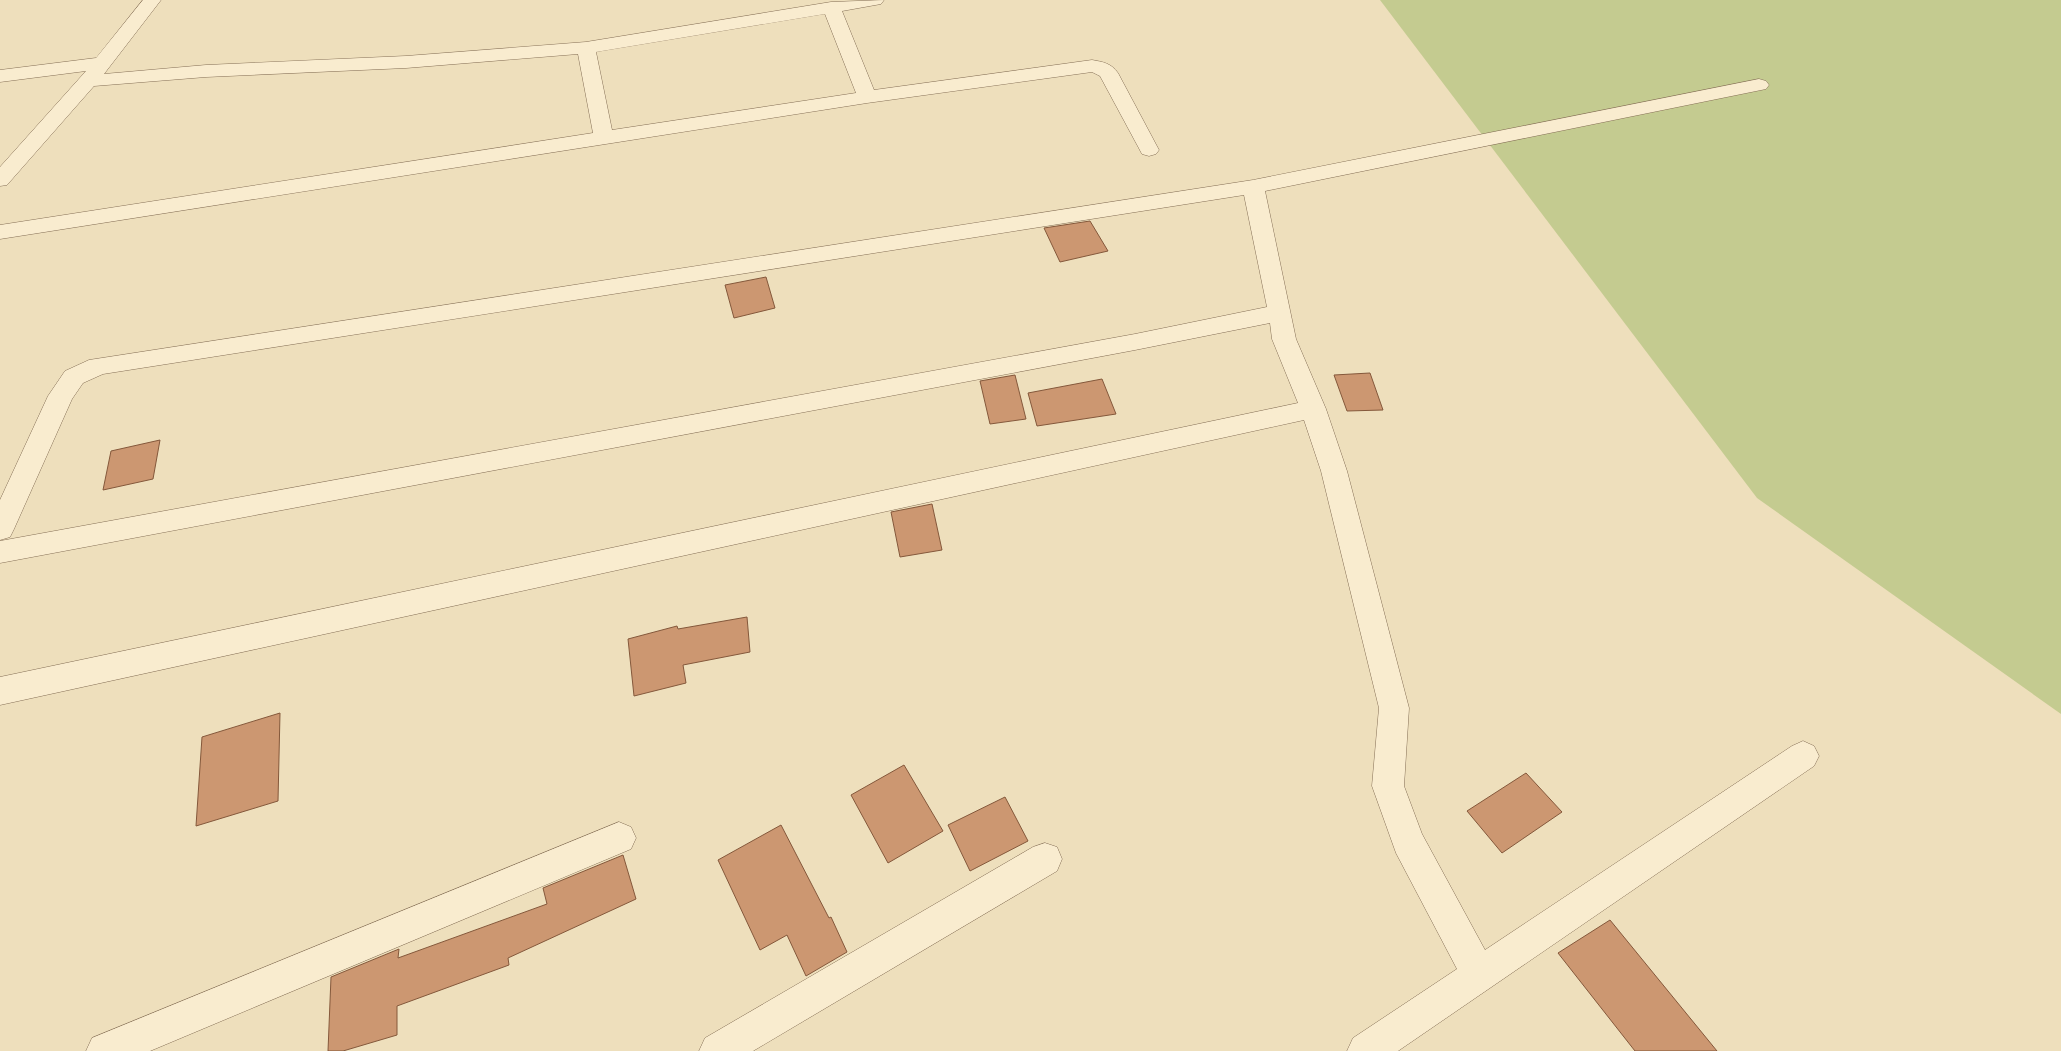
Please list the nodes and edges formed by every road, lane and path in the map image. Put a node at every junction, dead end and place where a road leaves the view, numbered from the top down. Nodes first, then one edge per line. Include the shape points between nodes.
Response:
1 (152, 0) edge
2 (875, 0) edge
3 (831, 7) junction
4 (586, 48) junction
5 (102, 63) junction
6 (0, 76) edge
7 (88, 81) junction
8 (1759, 85) dead end
9 (867, 97) junction
10 (604, 139) junction
11 (1149, 150) dead end
12 (0, 180) edge
13 (1253, 187) junction
14 (0, 232) edge
15 (1280, 312) junction
16 (1313, 409) junction
17 (0, 529) edge
18 (0, 552) edge
19 (0, 691) edge
20 (1803, 756) dead end
21 (619, 838) dead end
22 (1045, 859) dead end
23 (1479, 974) junction
24 (105, 1051) edge
25 (718, 1051) edge
26 (1366, 1051) edge

1 - 5 street
2 - 3 street
3 - 4 street
3 - 9 street
4 - 7 street via 406,62 206,70
4 - 10 street
5 - 6 street
5 - 7 street
7 - 12 street
8 - 13 street
9 - 10 street
9 - 11 street via 1078,67 1102,68 1108,73
10 - 14 street
13 - 15 street
13 - 17 street via 98,366 74,376 61,396
15 - 16 street via 1284,339
15 - 18 street via 1125,344
16 - 19 street
16 - 23 street via 1334,471 1394,708 1388,786 1408,842
20 - 23 street
21 - 24 street
22 - 25 street
23 - 26 street

